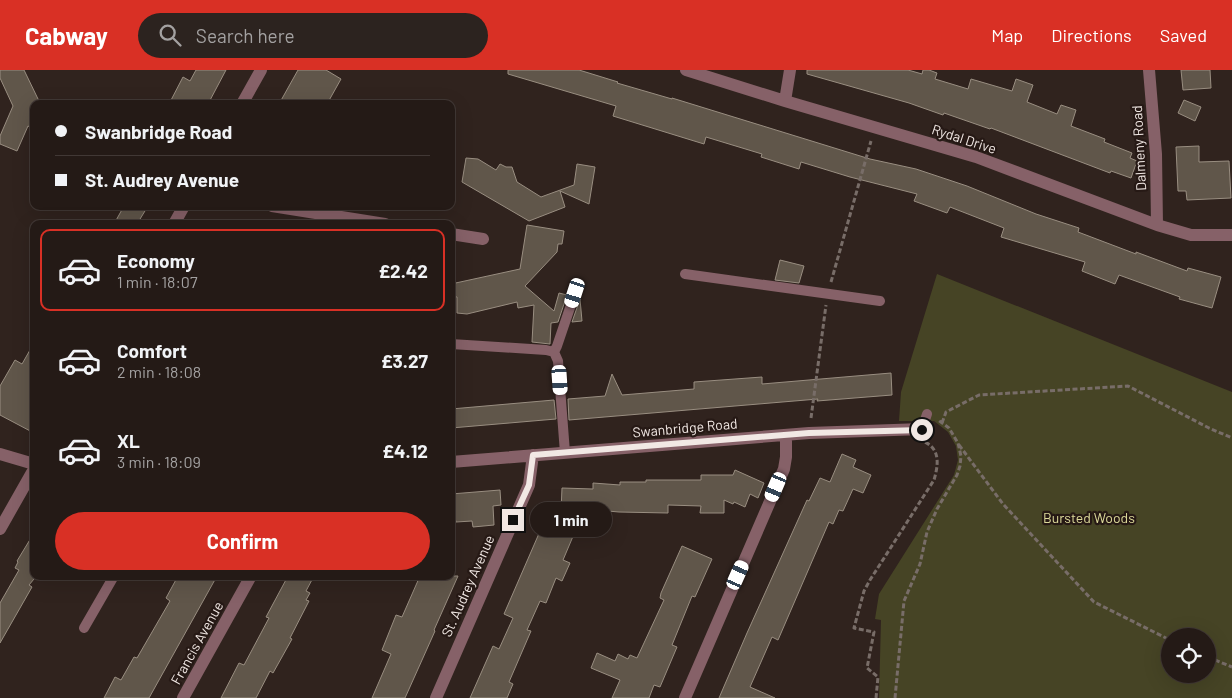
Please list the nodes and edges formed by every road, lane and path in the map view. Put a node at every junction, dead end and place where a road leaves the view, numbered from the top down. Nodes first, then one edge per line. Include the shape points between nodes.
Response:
1 (261, 70) edge
2 (686, 70) edge
3 (790, 70) edge
4 (1149, 70) edge
5 (244, 100) edge
6 (785, 101) junction
7 (874, 126) junction
8 (297, 210) edge
9 (360, 220) edge
10 (1157, 225) junction
11 (455, 235) edge
12 (1232, 235) edge
13 (483, 239) dead end
14 (685, 274) dead end
15 (575, 293) dead end
16 (828, 294) junction
17 (880, 301) dead end
18 (455, 344) edge
19 (554, 352) junction
20 (942, 423) junction
21 (925, 426) junction
22 (809, 433) junction
23 (786, 435) junction
24 (1232, 438) edge
25 (958, 443) junction
26 (565, 453) junction
27 (0, 454) edge
28 (533, 455) junction
29 (455, 462) edge
30 (30, 463) edge
31 (30, 476) edge
32 (0, 529) edge
33 (112, 580) edge
34 (249, 580) edge
35 (84, 628) dead end
36 (1161, 636) edge
37 (1216, 660) edge
38 (1232, 667) edge
39 (183, 698) edge
40 (436, 698) edge
41 (685, 698) edge
42 (876, 698) edge
43 (895, 698) edge

1 - 5 street
2 - 6 street, Rydal Drive
3 - 6 street
4 - 10 street, Dalmeny Road via 1156,154
6 - 7 street, Rydal Drive
7 - 10 street, Rydal Drive via 976,157
7 - 16 path
8 - 9 street
10 - 12 street, Rydal Drive via 1191,235
11 - 13 street
14 - 16 lane
15 - 19 lane
16 - 17 lane
16 - 22 path
18 - 19 lane
19 - 26 lane via 558,361
20 - 21 path via 935,418
20 - 24 path via 946,412 979,395 1128,386
20 - 25 path
21 - 22 street, Swanbridge Road
21 - 42 path via 938,463 934,480 864,591 854,628 874,632 867,668 878,678
22 - 23 street, Swanbridge Road
23 - 26 street, Swanbridge Road
23 - 41 street via 784,469
25 - 36 path via 1003,504 1094,602
25 - 43 path via 961,456 957,475 927,532 920,564 904,601
26 - 28 street, Swanbridge Road
27 - 30 street
28 - 29 street, Swanbridge Road
28 - 40 street, St. Audrey Avenue via 529,485
31 - 32 street
33 - 35 lane
34 - 39 street, Francis Avenue
37 - 38 path

